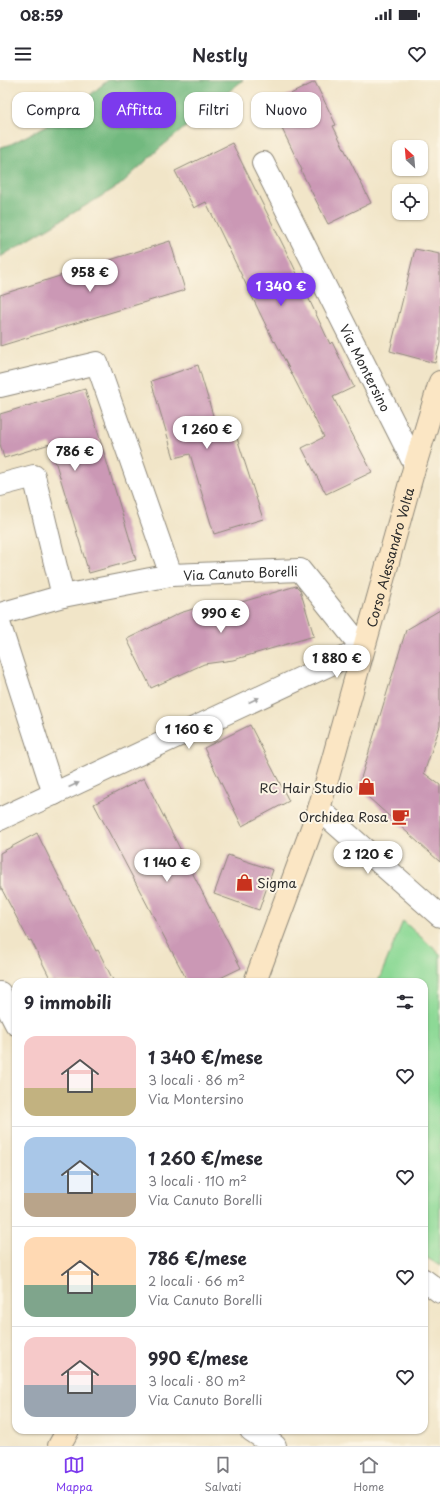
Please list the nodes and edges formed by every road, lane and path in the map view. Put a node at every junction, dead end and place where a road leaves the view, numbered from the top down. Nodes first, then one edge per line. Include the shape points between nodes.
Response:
1 (263, 163) dead end
2 (440, 382) edge
3 (0, 386) edge
4 (414, 465) junction
5 (0, 485) edge
6 (171, 575) junction
7 (62, 596) junction
8 (0, 614) edge
9 (0, 626) edge
10 (363, 649) junction
11 (54, 794) junction
12 (319, 809) junction
13 (0, 819) edge
14 (440, 916) edge
15 (256, 978) edge
16 (0, 993) edge
17 (12, 1016) edge
18 (428, 1283) edge
19 (440, 1292) edge
20 (66, 1434) edge
21 (257, 1434) edge
22 (59, 1446) edge
23 (275, 1446) edge

1 - 4 street, Via Montersino
2 - 4 street, Corso Alessandro Volta
3 - 6 street, Via Canuto Borelli via 97,363
4 - 10 street, Corso Alessandro Volta
5 - 7 street via 34,476
6 - 7 street, Via Canuto Borelli
6 - 10 street, Via Canuto Borelli via 300,570
7 - 8 street, Via Canuto Borelli
9 - 11 street
11 -> 10 street
10 - 12 street, Corso Alessandro Volta
11 - 13 street
12 - 14 street
12 - 15 street, Corso Alessandro Volta
16 - 17 street
18 - 19 street
20 - 22 street
21 - 23 street

